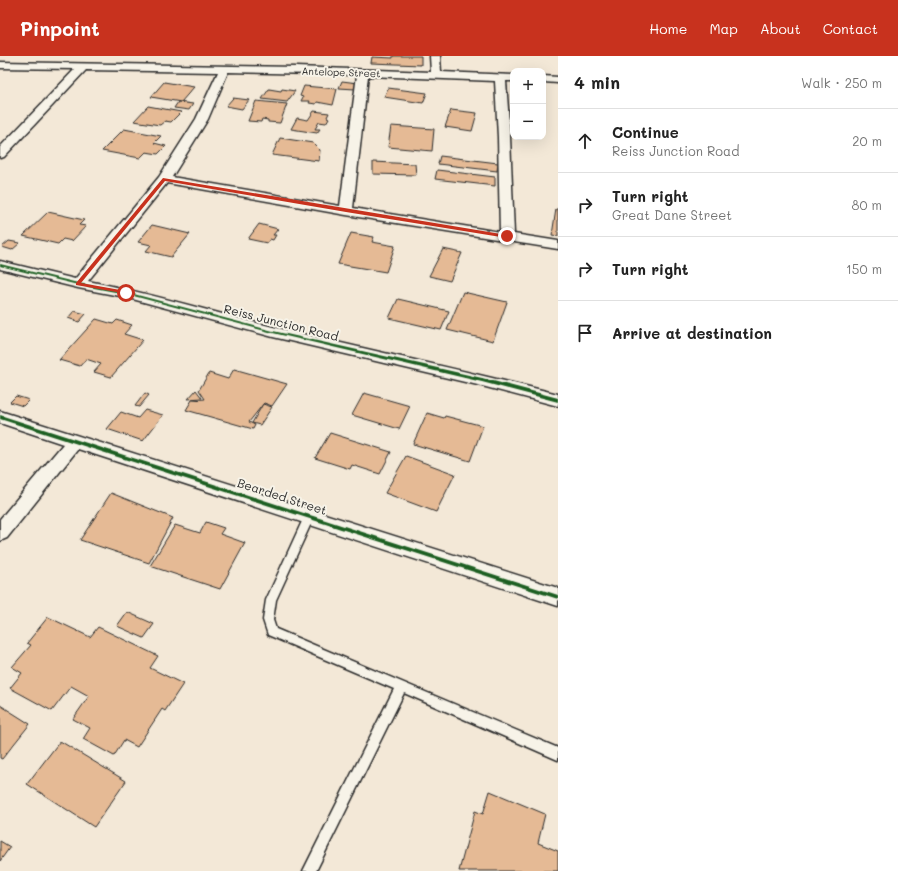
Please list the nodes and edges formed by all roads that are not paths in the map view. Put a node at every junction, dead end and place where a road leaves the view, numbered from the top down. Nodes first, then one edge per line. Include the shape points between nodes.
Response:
1 (435, 56) edge
2 (0, 65) edge
3 (82, 68) junction
4 (224, 69) junction
5 (363, 72) junction
6 (436, 76) junction
7 (500, 78) junction
8 (510, 78) edge
9 (546, 79) edge
10 (558, 80) edge
11 (0, 154) edge
12 (164, 179) junction
13 (346, 211) junction
14 (507, 236) junction
15 (558, 245) edge
16 (0, 265) edge
17 (78, 284) junction
18 (558, 400) edge
19 (0, 417) edge
20 (75, 441) junction
21 (309, 517) junction
22 (0, 533) edge
23 (558, 597) edge
24 (401, 687) junction
25 (558, 754) edge
26 (309, 871) edge

1 - 6 street
2 - 3 street, Antelope Street
3 - 4 street, Antelope Street
3 - 11 street
4 - 5 street, Antelope Street via 296,67
4 - 12 street via 202,119
5 - 6 street, Antelope Street
5 - 13 street
6 - 7 street, Antelope Street
7 - 8 street, Antelope Street
7 - 14 street
9 - 10 street
12 - 13 street
12 - 17 street
13 - 14 street
14 - 15 street
16 - 17 street, Reiss Junction Road
17 - 18 street, Reiss Junction Road via 126,293 273,332
19 - 20 street, Bearded Street
20 - 21 street, Bearded Street
20 - 22 street
21 - 23 street, Bearded Street
21 - 24 lane via 270,600 268,620 272,632
24 - 25 lane
24 - 26 lane

